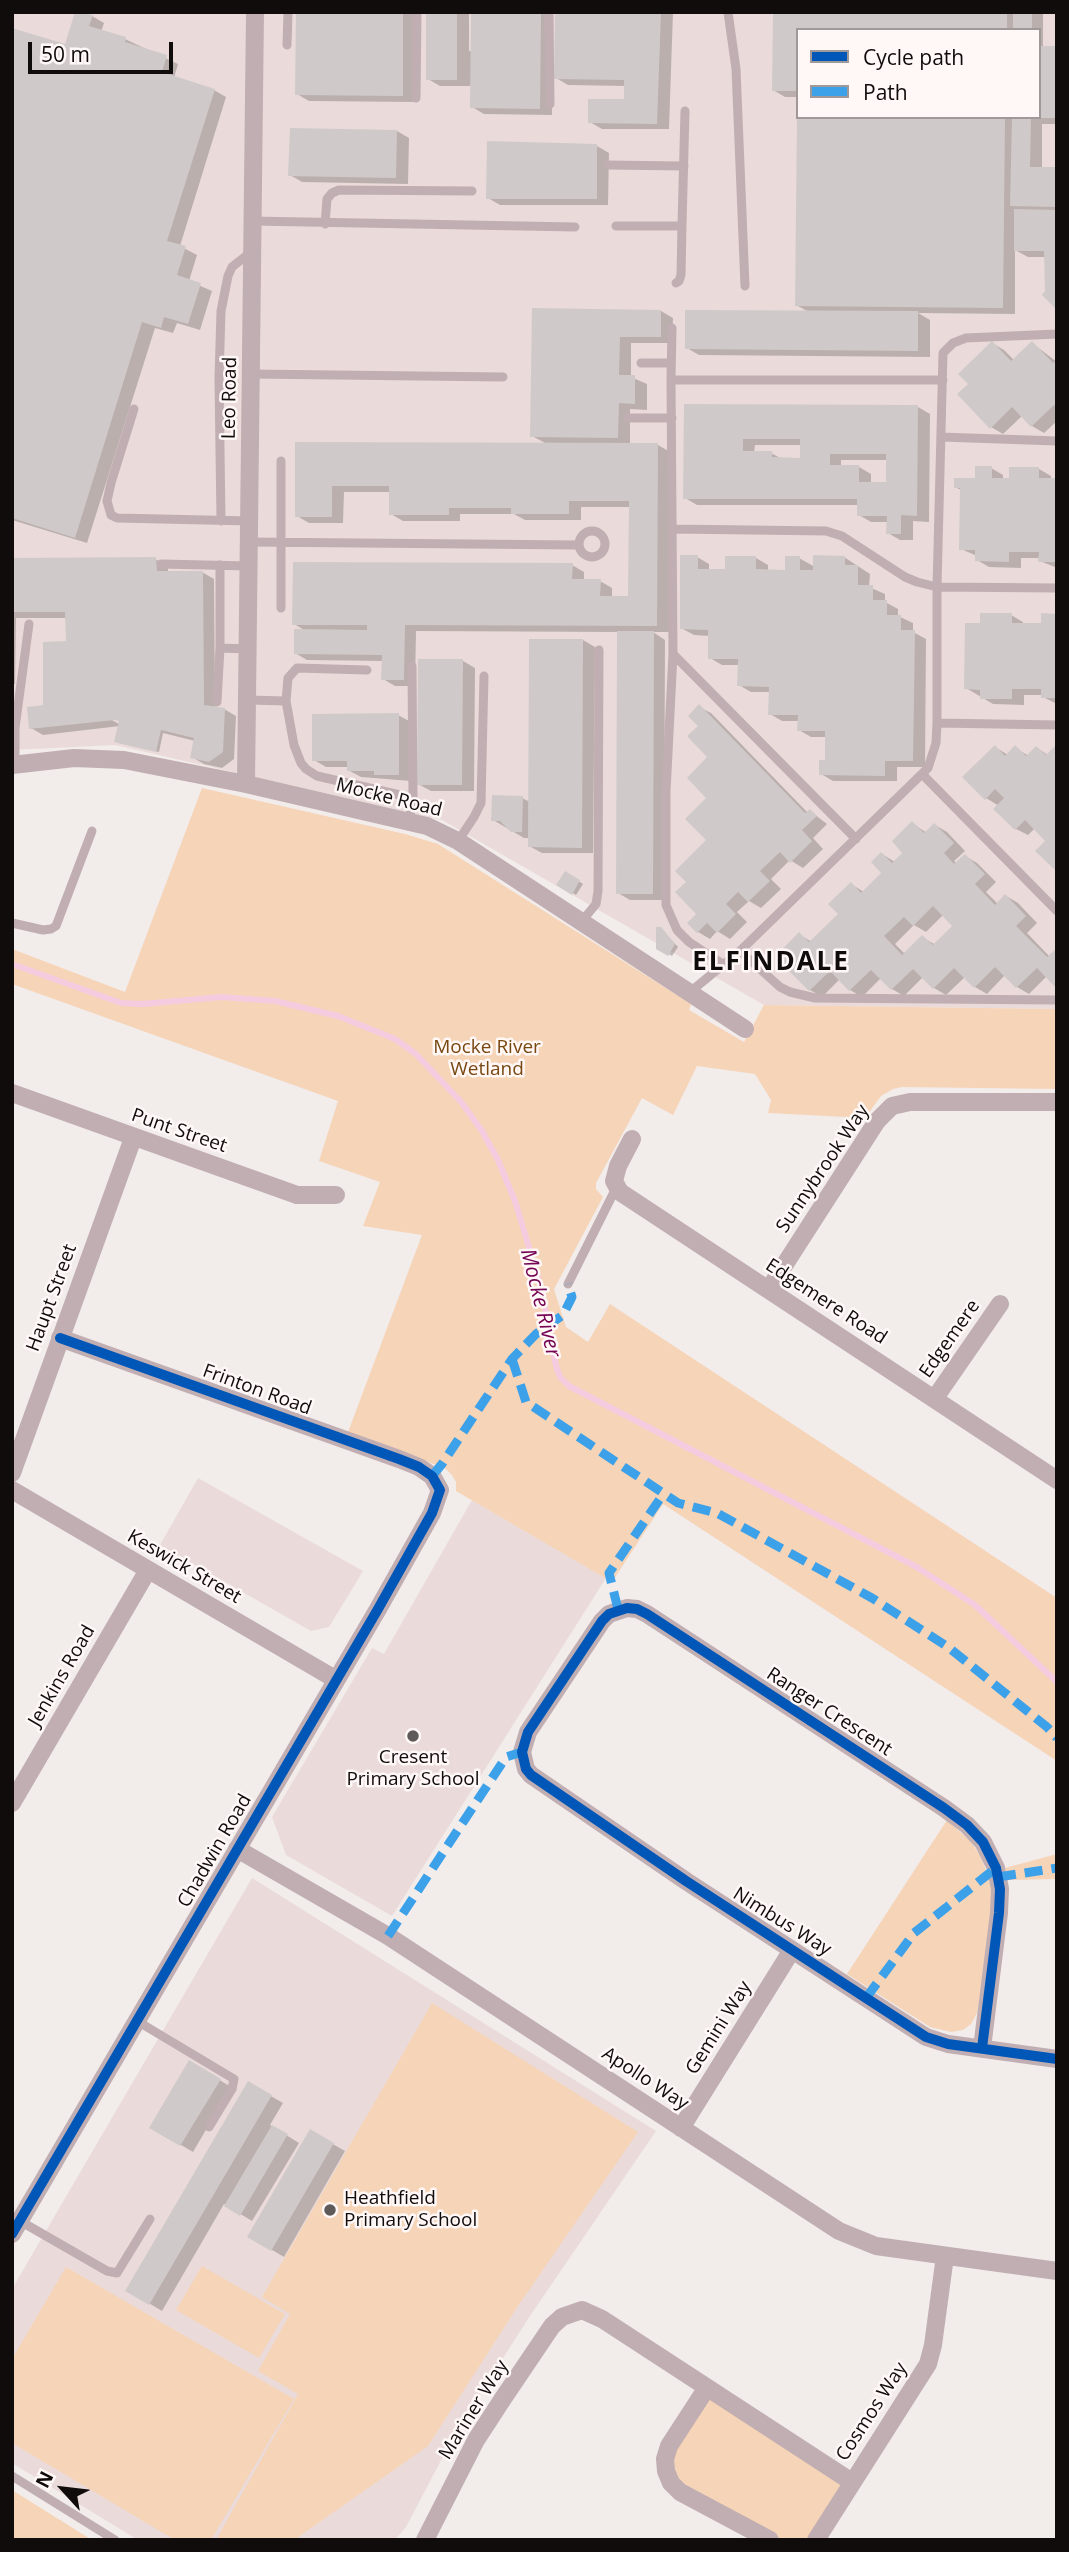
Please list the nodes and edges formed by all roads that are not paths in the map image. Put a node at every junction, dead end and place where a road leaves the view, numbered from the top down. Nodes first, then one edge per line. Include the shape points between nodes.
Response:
1 (255, 12) edge
2 (288, 12) edge
3 (417, 12) edge
4 (548, 12) edge
5 (728, 12) edge
6 (287, 45) dead end
7 (416, 98) dead end
8 (550, 104) dead end
9 (685, 111) dead end
10 (608, 165) dead end
11 (684, 166) junction
12 (472, 191) dead end
13 (251, 222) junction
14 (325, 224) junction
15 (616, 226) dead end
16 (682, 226) junction
17 (575, 227) dead end
18 (253, 251) junction
19 (676, 283) dead end
20 (745, 286) dead end
21 (672, 328) dead end
22 (1057, 334) edge
23 (641, 363) dead end
24 (671, 363) junction
25 (251, 373) junction
26 (503, 377) dead end
27 (671, 380) junction
28 (943, 380) junction
29 (134, 409) dead end
30 (628, 418) dead end
31 (672, 418) junction
32 (941, 437) junction
33 (1057, 441) edge
34 (281, 461) dead end
35 (221, 521) junction
36 (250, 521) junction
37 (673, 529) junction
38 (250, 542) junction
39 (280, 542) junction
40 (579, 545) dead end
41 (161, 565) dead end
42 (220, 565) junction
43 (249, 566) junction
44 (937, 587) junction
45 (1057, 588) edge
46 (281, 608) dead end
47 (29, 624) dead end
48 (220, 648) junction
49 (248, 649) junction
50 (599, 650) dead end
51 (673, 654) junction
52 (412, 666) dead end
53 (367, 670) dead end
54 (484, 676) dead end
55 (247, 700) junction
56 (286, 701) junction
57 (217, 702) dead end
58 (937, 723) junction
59 (1057, 725) edge
60 (13, 765) edge
61 (922, 775) junction
62 (246, 784) junction
63 (413, 798) junction
64 (409, 820) junction
65 (92, 831) dead end
66 (856, 839) junction
67 (458, 841) junction
68 (1057, 911) edge
69 (582, 921) junction
70 (12, 923) edge
71 (740, 951) junction
72 (724, 965) junction
73 (690, 992) junction
74 (1057, 1000) edge
75 (745, 1028) dead end
76 (12, 1093) edge
77 (1057, 1101) edge
78 (133, 1138) junction
79 (632, 1139) dead end
80 (616, 1188) junction
81 (335, 1195) dead end
82 (568, 1284) dead end
83 (769, 1289) junction
84 (1000, 1304) dead end
85 (60, 1338) junction
86 (935, 1398) junction
87 (12, 1473) edge
88 (1057, 1480) edge
89 (438, 1484) joint
90 (12, 1490) edge
91 (148, 1570) junction
92 (335, 1679) junction
93 (522, 1752) joint
94 (12, 1803) edge
95 (237, 1849) junction
96 (792, 1950) junction
97 (137, 2021) junction
98 (982, 2048) junction
99 (1057, 2059) edge
100 (209, 2127) dead end
101 (681, 2128) junction
102 (149, 2218) dead end
103 (16, 2228) edge
104 (945, 2256) junction
105 (1057, 2271) edge
106 (706, 2389) junction
107 (12, 2476) edge
108 (852, 2482) junction
109 (115, 2540) edge
110 (425, 2540) edge
111 (770, 2540) edge
112 (816, 2540) edge

1 - 13 street, Leo Road
2 - 6 lane
3 - 7 lane
4 - 8 lane
5 - 20 lane via 736,69
9 - 11 lane
10 - 11 lane
11 - 16 lane
12 - 14 lane via 339,190 327,199
13 - 14 lane
13 - 18 street, Leo Road
14 - 17 lane
15 - 16 lane
16 - 19 lane via 681,275
18 - 25 street, Leo Road
18 - 35 lane via 232,267 221,311
21 - 24 lane
22 - 28 lane via 953,342 943,353
23 - 24 lane
24 - 27 lane
25 - 26 lane
25 - 36 street, Leo Road
27 - 28 lane
27 - 31 lane
28 - 32 lane
29 - 35 lane via 107,501 111,515
30 - 31 lane
31 - 37 lane
32 - 33 lane
32 - 44 lane
34 - 39 lane
35 - 36 lane
36 - 38 street, Leo Road
37 - 44 lane via 826,531 910,580
37 - 51 lane
38 - 39 lane
38 - 43 street, Leo Road
39 - 40 lane
39 - 46 lane
41 - 42 lane
42 - 43 lane
42 - 48 lane
43 - 49 street, Leo Road
44 - 45 lane
44 - 58 lane
47 - 60 lane
48 - 49 lane
48 - 57 lane
49 - 55 street, Leo Road
50 - 69 lane via 598,891 596,904
51 - 66 lane
51 - 72 lane via 666,905 683,936
52 - 63 lane
53 - 56 lane via 297,668 288,678
54 - 67 lane via 481,803
55 - 56 lane
55 - 62 street, Leo Road
56 - 63 lane via 294,745 306,769 317,776
58 - 59 lane
58 - 61 lane via 933,758
60 - 62 street, Mocke Road via 74,758 124,760
61 - 66 lane
61 - 68 lane
62 - 64 street, Mocke Road
63 - 64 lane
64 - 67 street, Mocke Road
65 - 70 lane via 56,926 43,930
66 - 71 lane
67 - 69 street, Mocke Road
69 - 73 street, Mocke Road
71 - 72 lane
71 - 74 lane via 780,987 815,998
72 - 73 lane
73 - 75 street, Mocke Road
76 - 78 street, Punt Street
77 - 83 street, Sunnybrook Way via 892,1106 877,1121
78 - 81 street, Punt Street via 297,1195
78 - 85 street, Haupt Street
79 - 80 street via 618,1166
80 - 82 lane
80 - 83 street, Edgemere Road
83 - 86 street, Edgemere Road
84 - 86 street, Edgemere
85 - 87 street, Haupt Street
85 - 89 street, Frinton Road via 399,1459 419,1467
86 - 88 street, Edgemere Road
89 - 92 street, Chadwin Road via 432,1513
90 - 91 street, Keswick Street
91 - 92 street, Keswick Street
91 - 94 street, Jenkins Road
92 - 95 street, Chadwin Road
93 - 96 street, Nimbus Way via 526,1769 546,1786
93 - 98 street, Ranger Crescent via 528,1732 602,1621 618,1609 647,1614 944,1808 983,1842 1000,1889
95 - 97 street, Chadwin Road
95 - 101 street, Apollo Way via 388,1937
96 - 98 street, Nimbus Way via 926,2037
96 - 101 street, Gemini Way
97 - 100 lane via 234,2079
97 - 103 street, Chadwin Road
98 - 99 street, Nimbus Way
101 - 104 street, Apollo Way via 839,2231 876,2246
102 - 103 lane via 117,2273
104 - 105 street, Apollo Way
104 - 108 street, Cosmos Way via 928,2364
106 - 108 street
106 - 110 street, Mariner Way via 602,2319 589,2312 571,2312 552,2326 476,2440
106 - 111 street via 665,2459 671,2483
107 - 109 lane
108 - 112 street, Cosmos Way

